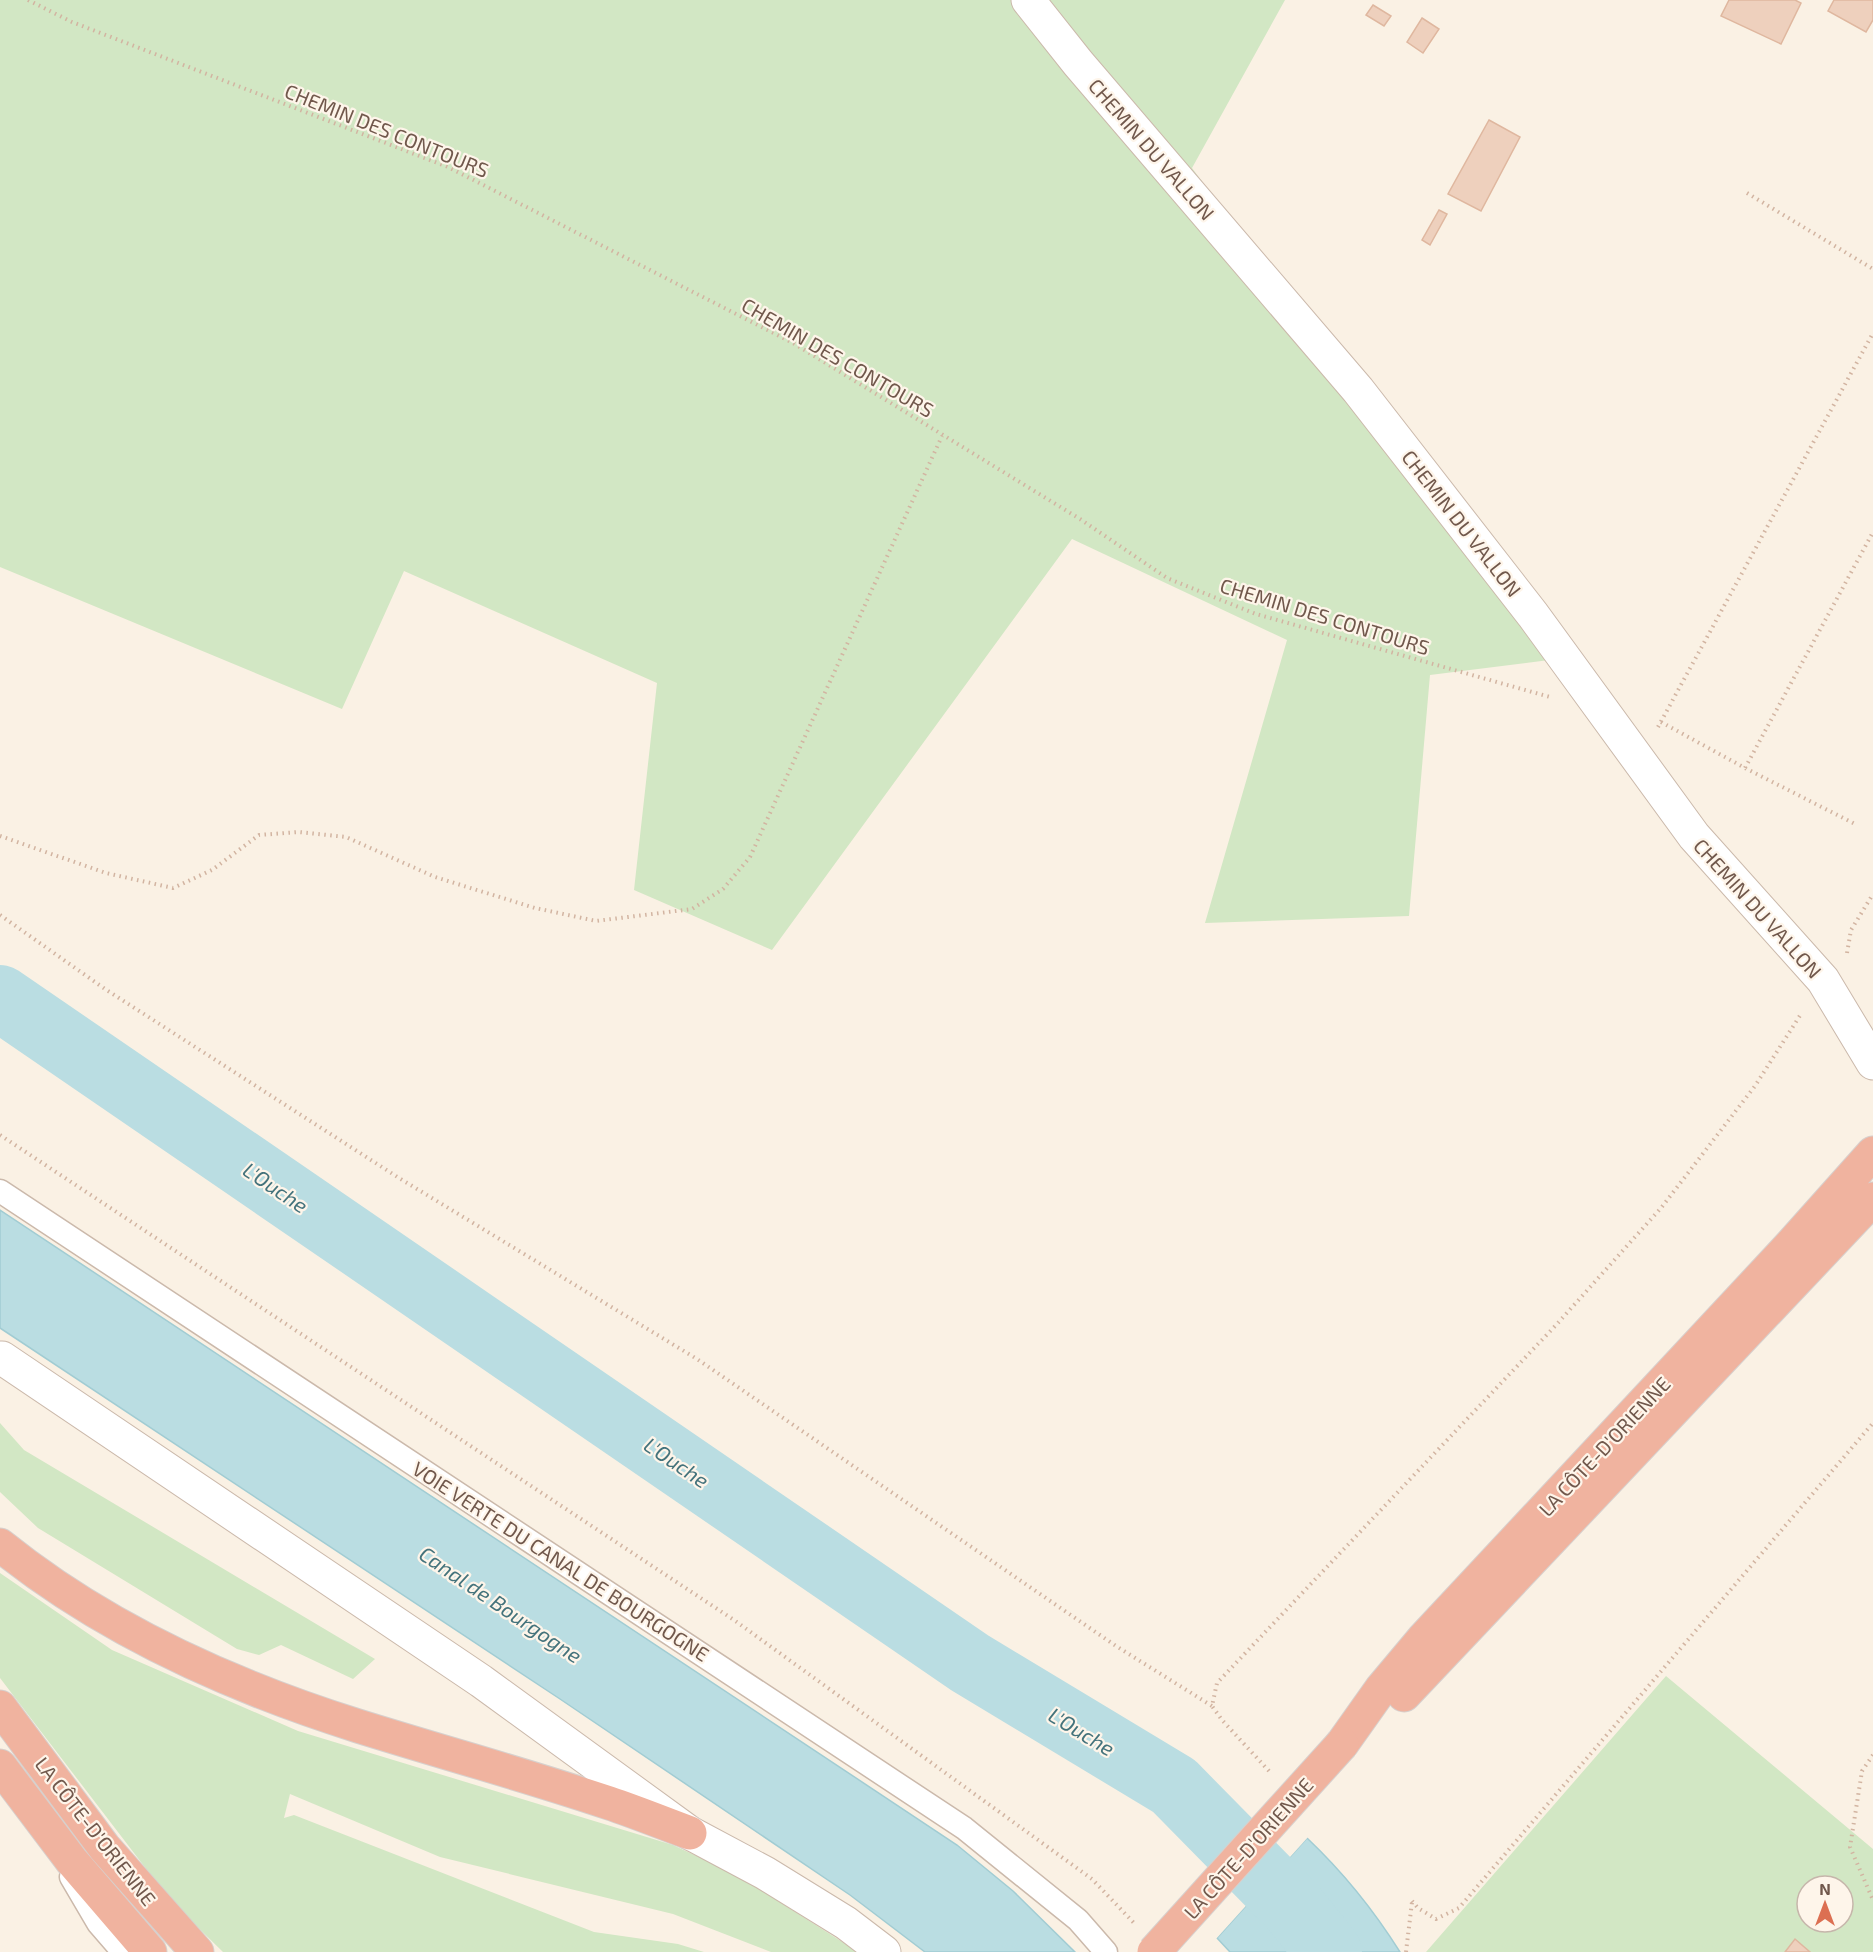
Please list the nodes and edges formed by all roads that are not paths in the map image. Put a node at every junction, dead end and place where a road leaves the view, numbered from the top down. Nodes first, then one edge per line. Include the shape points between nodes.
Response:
1 (1028, 0) edge
2 (1873, 1063) edge
3 (1873, 1153) edge
4 (0, 1191) edge
5 (1873, 1199) edge
6 (2, 1358) dead end
7 (0, 1545) edge
8 (0, 1707) edge
9 (1342, 1744) junction
10 (0, 1766) edge
11 (24, 1799) junction
12 (690, 1833) junction
13 (1146, 1940) edge
14 (123, 1952) edge
15 (150, 1952) edge
16 (197, 1952) edge
17 (884, 1952) edge
18 (1106, 1952) edge

1 - 2 street, CHEMIN DU VALLON via 1358,390 1533,615 1694,836 1831,993
3 - 9 highway, LA CÔTE-D'ORIENNE via 1423,1639
4 - 18 lane, VOIE VERTE DU CANAL DE BOURGOGNE via 964,1828 1078,1920
5 - 9 highway, LA CÔTE-D'ORIENNE via 1393,1707
6 - 12 street via 481,1681
7 - 12 highway via 98,1613 224,1676 356,1725 611,1803
8 - 16 highway, LA CÔTE-D'ORIENNE via 104,1847
9 - 13 highway, LA CÔTE-D'ORIENNE, bridge
10 - 11 highway, LA CÔTE-D'ORIENNE
11 - 14 lane via 98,1923
11 - 15 highway, LA CÔTE-D'ORIENNE
12 - 17 street via 776,1879

